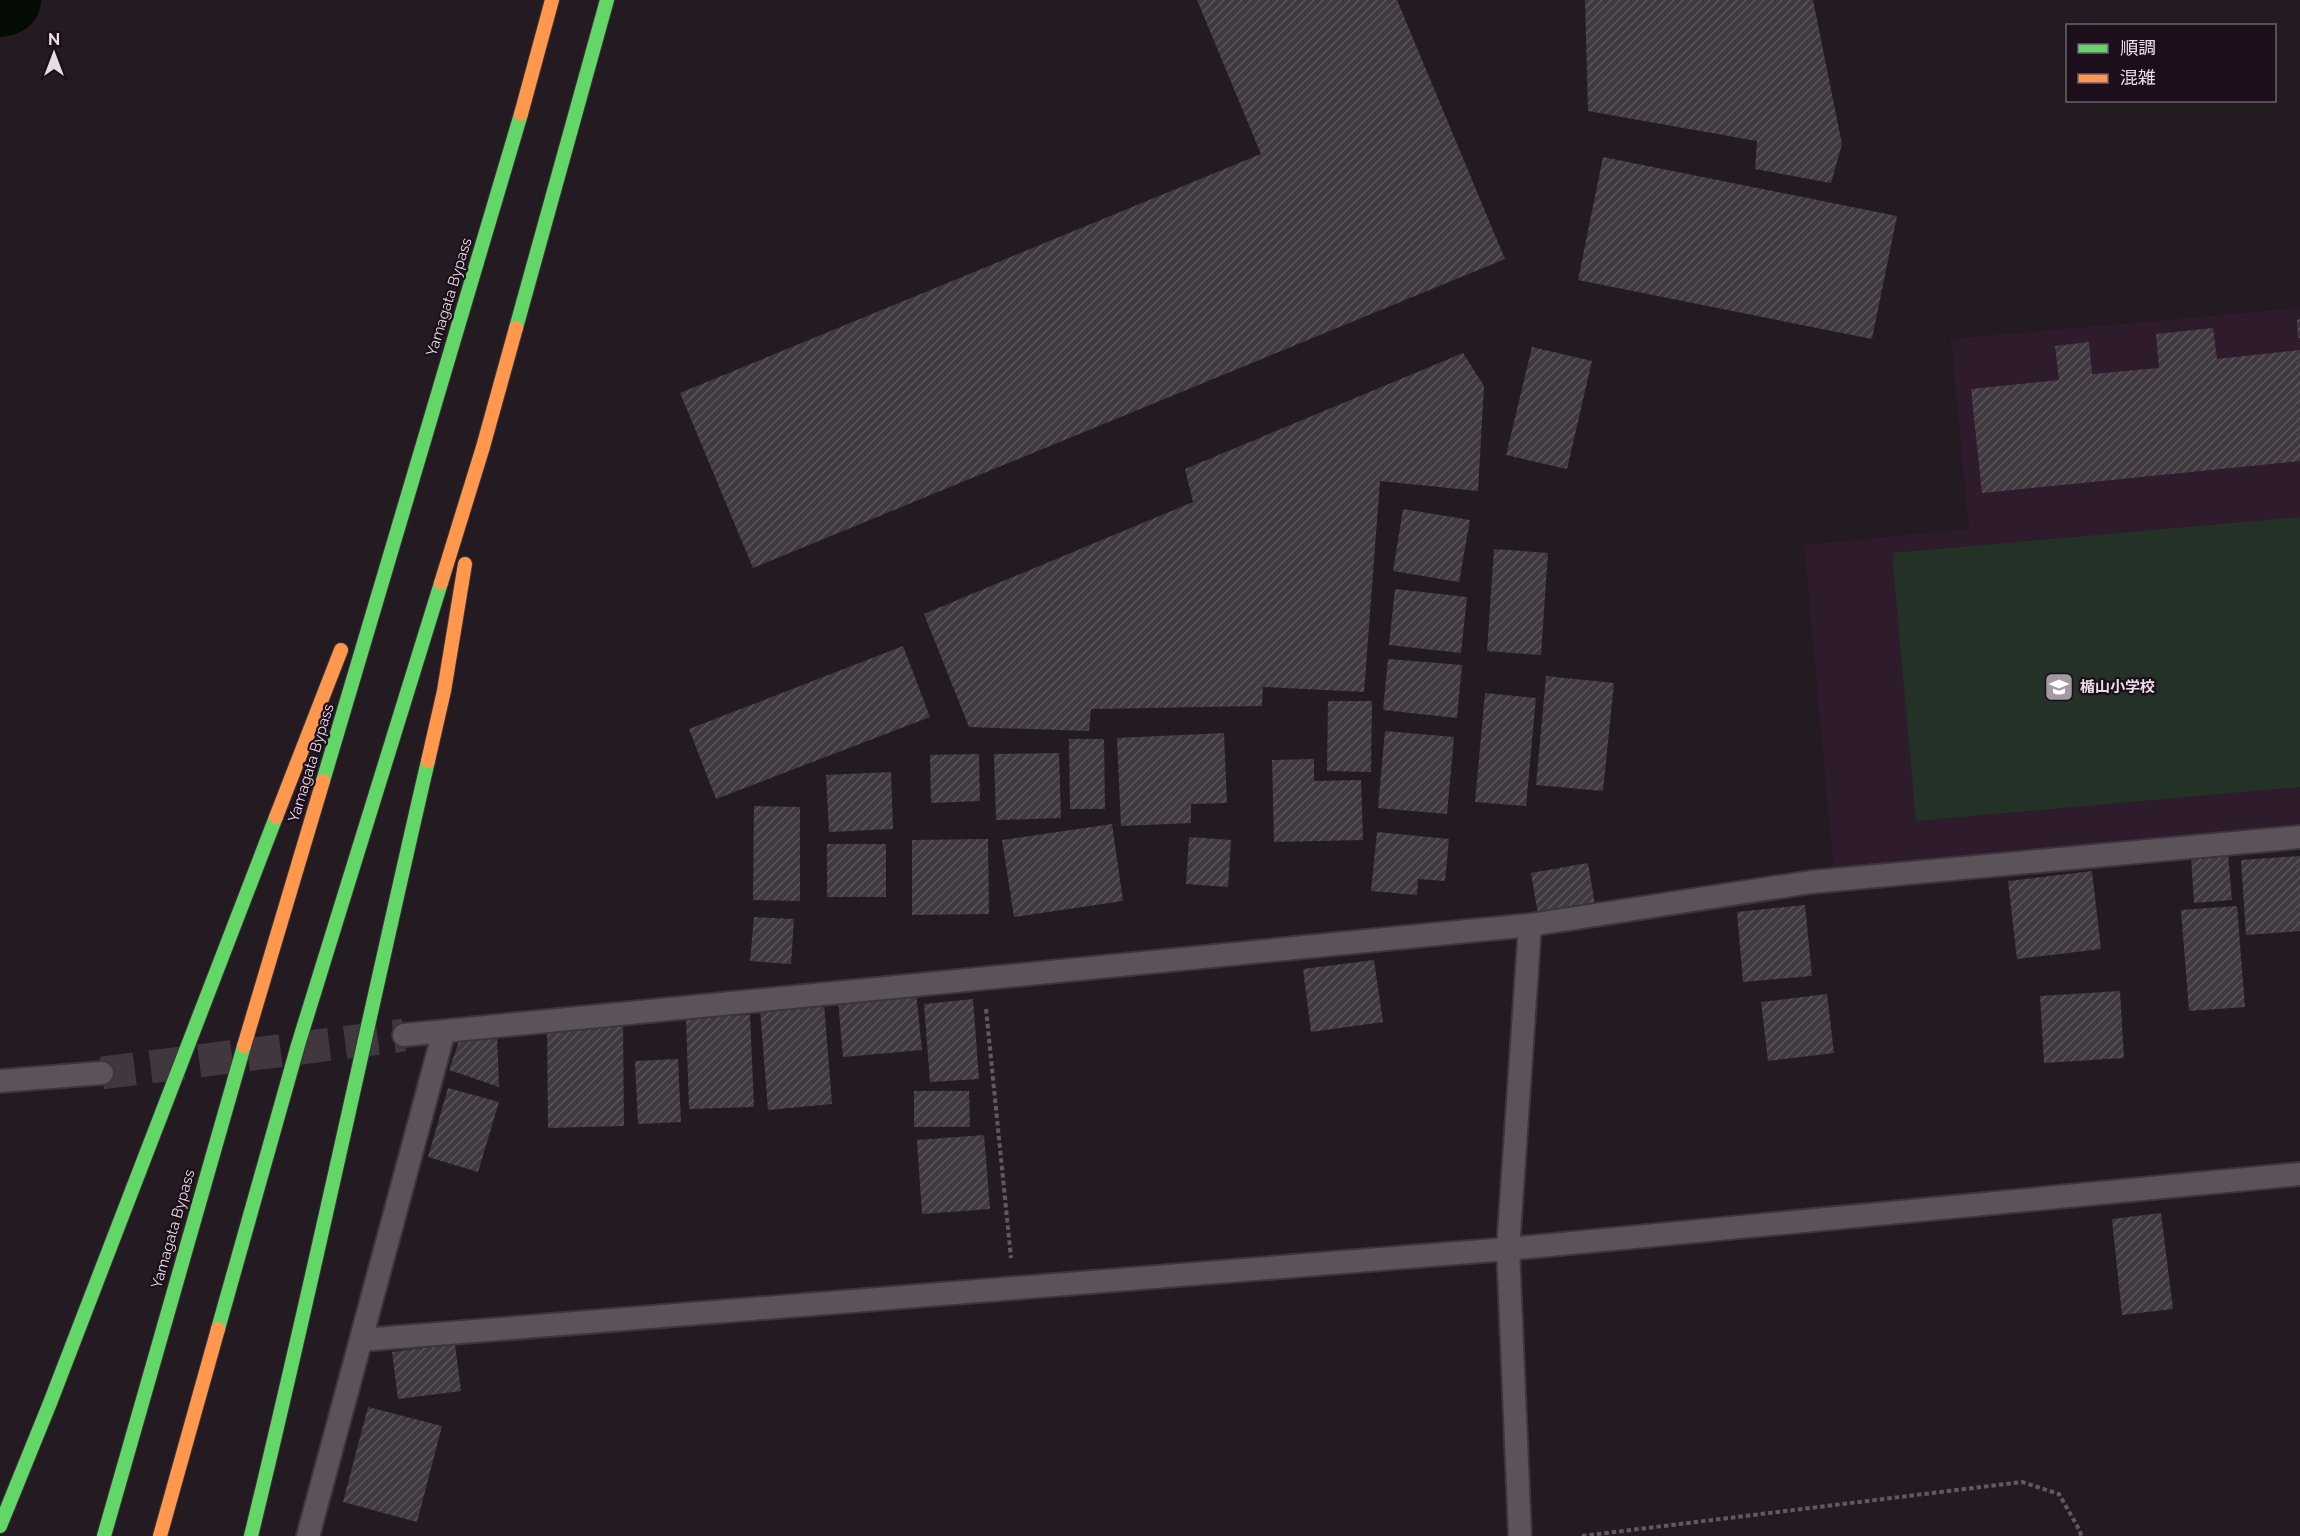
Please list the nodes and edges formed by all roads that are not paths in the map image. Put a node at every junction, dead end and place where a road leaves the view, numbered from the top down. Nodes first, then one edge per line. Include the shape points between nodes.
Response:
1 (552, 0) edge
2 (607, 0) edge
3 (424, 439) junction
4 (483, 447) junction
5 (364, 593) dead end
6 (346, 637) dead end
7 (2300, 837) edge
8 (1530, 925) junction
9 (444, 1031) junction
10 (404, 1035) tunnel mouth
11 (102, 1073) tunnel mouth
12 (0, 1081) edge
13 (2300, 1174) edge
14 (1509, 1249) junction
15 (361, 1340) junction
16 (0, 1526) edge
17 (104, 1536) edge
18 (160, 1536) edge
19 (250, 1536) edge
20 (308, 1536) edge
21 (1520, 1536) edge

1 - 3 highway, Yamagata Bypass
2 - 4 highway
3 - 5 highway
3 - 17 highway, Yamagata Bypass
4 - 18 highway via 298,1045
4 - 19 highway via 444,691
6 - 16 highway
7 - 8 lane via 1811,882
8 - 9 lane
8 - 14 lane
9 - 10 lane
9 - 15 lane
11 - 12 lane
13 - 14 lane
14 - 15 lane
14 - 21 lane
15 - 20 lane

